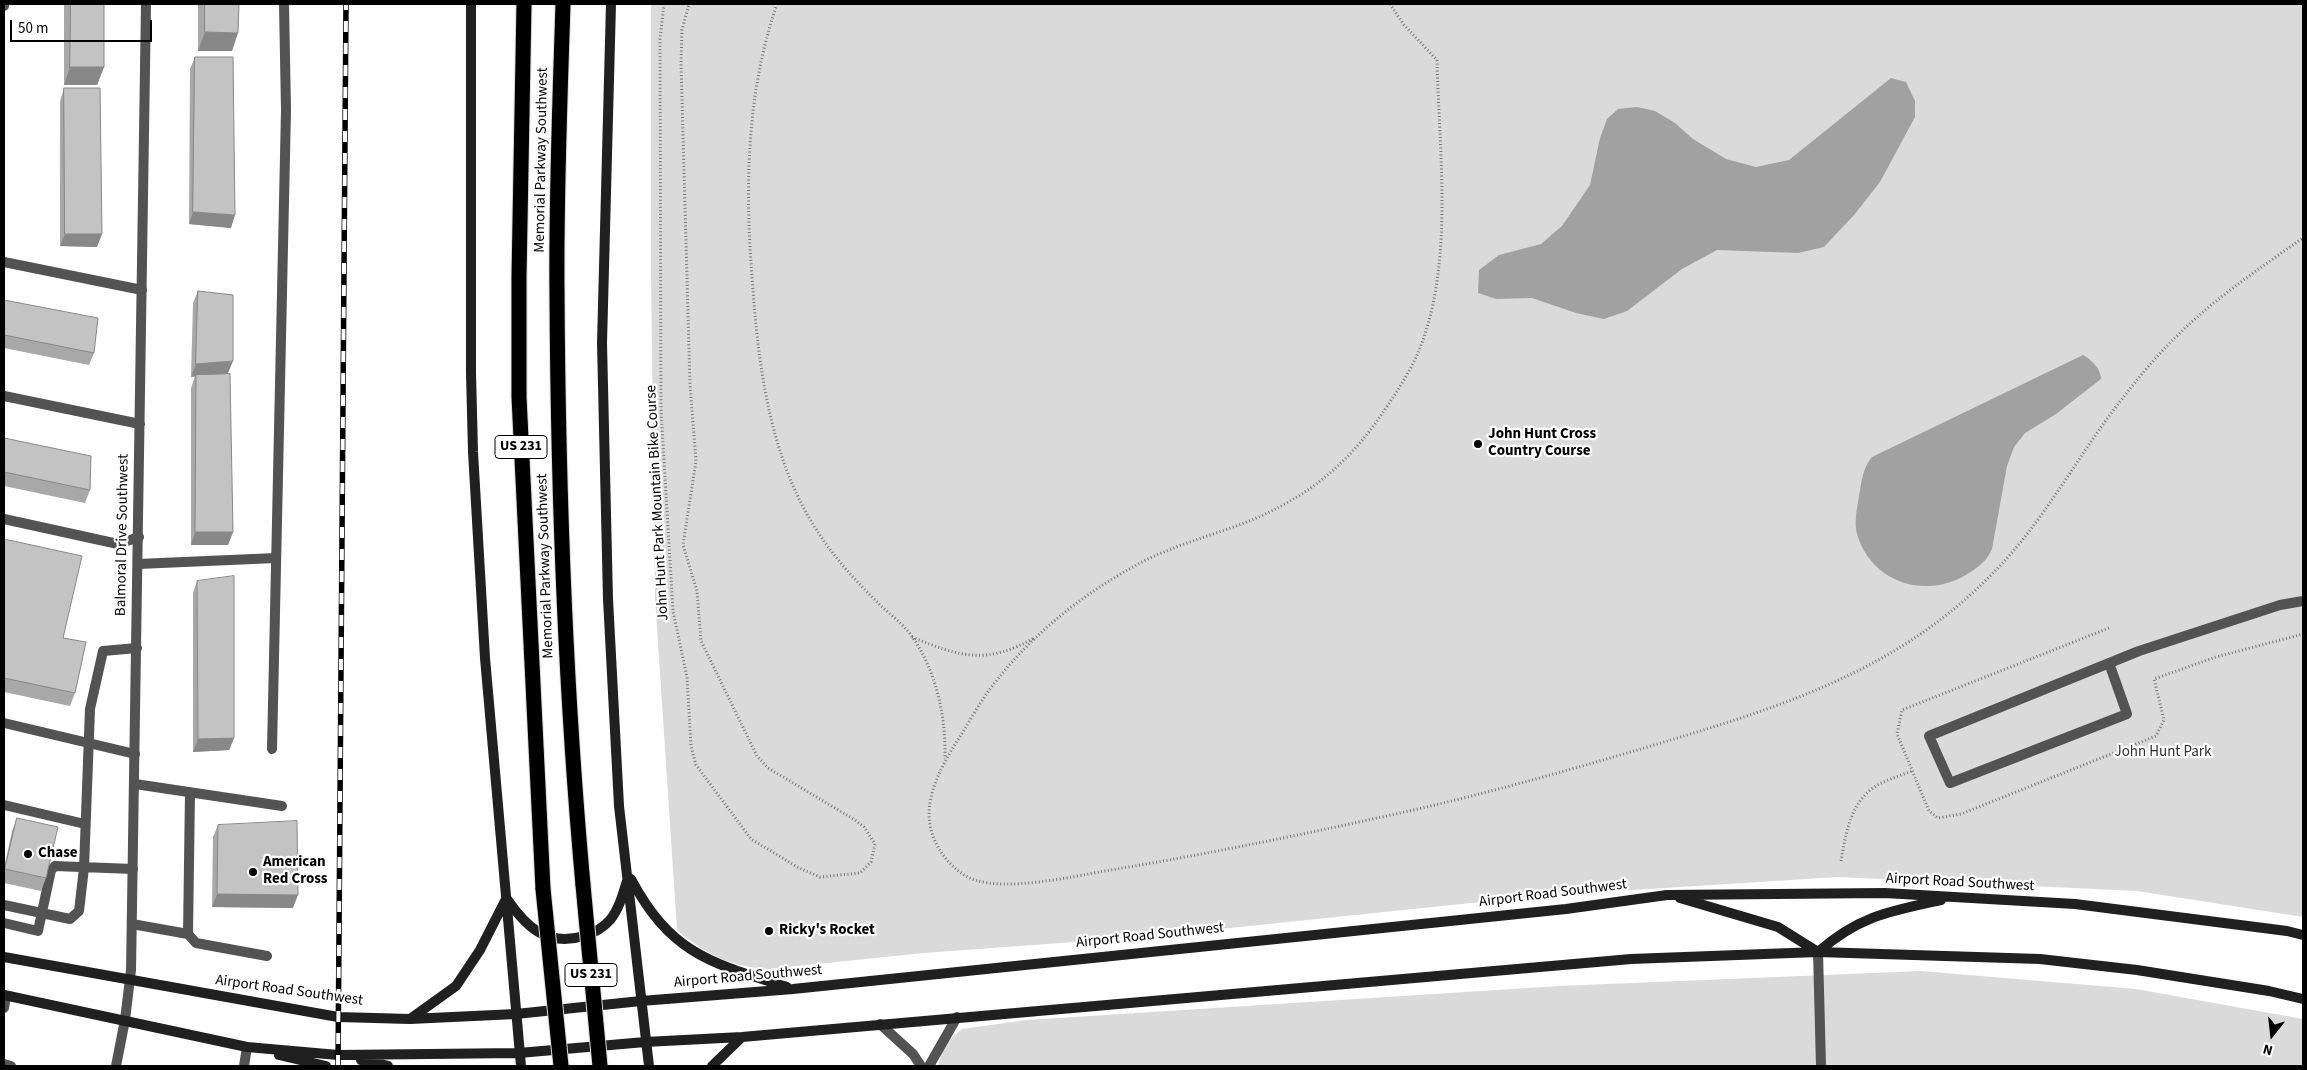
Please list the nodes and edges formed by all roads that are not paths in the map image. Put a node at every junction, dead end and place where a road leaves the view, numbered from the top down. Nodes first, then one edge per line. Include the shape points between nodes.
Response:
1 (146, 4) edge
2 (284, 4) edge
3 (471, 4) edge
4 (524, 4) edge
5 (563, 4) edge
6 (611, 4) edge
7 (4, 262) edge
8 (142, 290) junction
9 (4, 396) edge
10 (140, 424) junction
11 (4, 519) edge
12 (139, 537) junction
13 (276, 558) junction
14 (138, 564) junction
15 (2303, 601) edge
16 (137, 648) junction
17 (2109, 663) junction
18 (4, 723) edge
19 (87, 743) junction
20 (272, 749) dead end
21 (135, 754) junction
22 (135, 784) junction
23 (190, 792) junction
24 (282, 806) dead end
25 (4, 808) edge
26 (85, 824) junction
27 (84, 868) junction
28 (133, 869) junction
29 (628, 874) junction
30 (1667, 895) junction
31 (1954, 897) junction
32 (506, 898) junction
33 (4, 905) edge
34 (42, 913) junction
35 (4, 923) edge
36 (132, 924) junction
37 (188, 934) junction
38 (2303, 935) edge
39 (1818, 952) junction
40 (266, 956) dead end
41 (4, 957) edge
42 (130, 980) junction
43 (793, 989) junction
44 (5, 995) edge
45 (2303, 999) edge
46 (641, 1000) junction
47 (4, 1008) edge
48 (516, 1014) junction
49 (956, 1017) junction
50 (410, 1019) junction
51 (125, 1020) junction
52 (880, 1024) junction
53 (742, 1037) junction
54 (645, 1042) junction
55 (246, 1048) junction
56 (519, 1053) junction
57 (338, 1055) junction
58 (4, 1064) edge
59 (11, 1066) edge
60 (116, 1066) edge
61 (244, 1066) edge
62 (326, 1066) edge
63 (388, 1066) edge
64 (521, 1066) edge
65 (561, 1066) edge
66 (600, 1066) edge
67 (649, 1066) edge
68 (712, 1066) edge
69 (921, 1066) edge
70 (929, 1066) edge
71 (1821, 1066) edge

1 - 8 street, Balmoral Drive Southwest
2 - 13 street via 286,110
3 - 32 main road via 474,452 485,658
4 - 65 highway, Memorial Parkway Southwest / US 231, bridge via 519,398 543,889
5 - 66 highway, Memorial Parkway Southwest / US 231, bridge via 556,290 562,564 573,779
6 - 29 main road via 602,363 609,619 619,806
7 - 8 street
8 - 10 street, Balmoral Drive Southwest
9 - 10 street
10 - 12 street, Balmoral Drive Southwest
11 - 12 street via 118,544
12 - 14 street, Balmoral Drive Southwest
13 - 14 street
13 - 20 street
14 - 16 street, Balmoral Drive Southwest
15 - 17 street via 2270,608
16 - 19 street via 103,651 90,709
16 - 21 street, Balmoral Drive Southwest
17 - 17 street via 1929,736 1950,783 2127,714
18 - 19 street
19 - 21 street
19 - 26 street
21 - 22 street, Balmoral Drive Southwest
22 - 23 street
22 - 28 street, Balmoral Drive Southwest
23 - 24 street
23 - 37 street
25 - 26 street
26 - 27 street
27 - 28 street
27 - 34 street via 55,866 51,870
27 - 34 street via 79,911 70,919
28 - 36 street, Balmoral Drive Southwest
29 - 32 main road via 621,900 610,920 597,932 576,938 555,939 539,933 520,919
29 - 43 main road via 647,908 675,939 707,960
29 - 46 main road
30 - 31 main road, Airport Road Southwest via 1885,893
30 - 39 main road via 1778,927
30 - 43 main road, Airport Road Southwest via 1566,909
31 - 38 main road, Airport Road Southwest via 2075,904
31 - 39 main road via 1876,915 1835,937
32 - 48 main road
32 - 50 main road via 480,950 456,986
33 - 34 street
34 - 35 street via 38,931
36 - 37 street
36 - 42 street, Balmoral Drive Southwest
37 - 40 street via 196,943
39 - 45 main road via 2040,959 2269,990
39 - 49 main road via 1631,959
39 - 71 street
41 - 42 main road, Airport Road Southwest
42 - 50 main road, Airport Road Southwest via 338,1017
42 - 51 street, Balmoral Drive Southwest
43 - 46 main road, Airport Road Southwest
44 - 47 street
44 - 51 main road
46 - 48 main road, Airport Road Southwest
46 - 54 main road
48 - 50 main road, Airport Road Southwest
48 - 56 main road
49 - 52 main road
49 - 70 street
51 - 55 main road
51 - 60 street, Balmoral Drive Southwest
52 - 53 main road
52 - 69 street via 913,1054
53 - 54 main road
53 - 68 main road
54 - 56 main road
54 - 67 main road
55 - 57 main road
55 - 61 street
55 - 62 main road
56 - 57 main road
56 - 64 main road
57 - 63 main road
58 - 59 street

